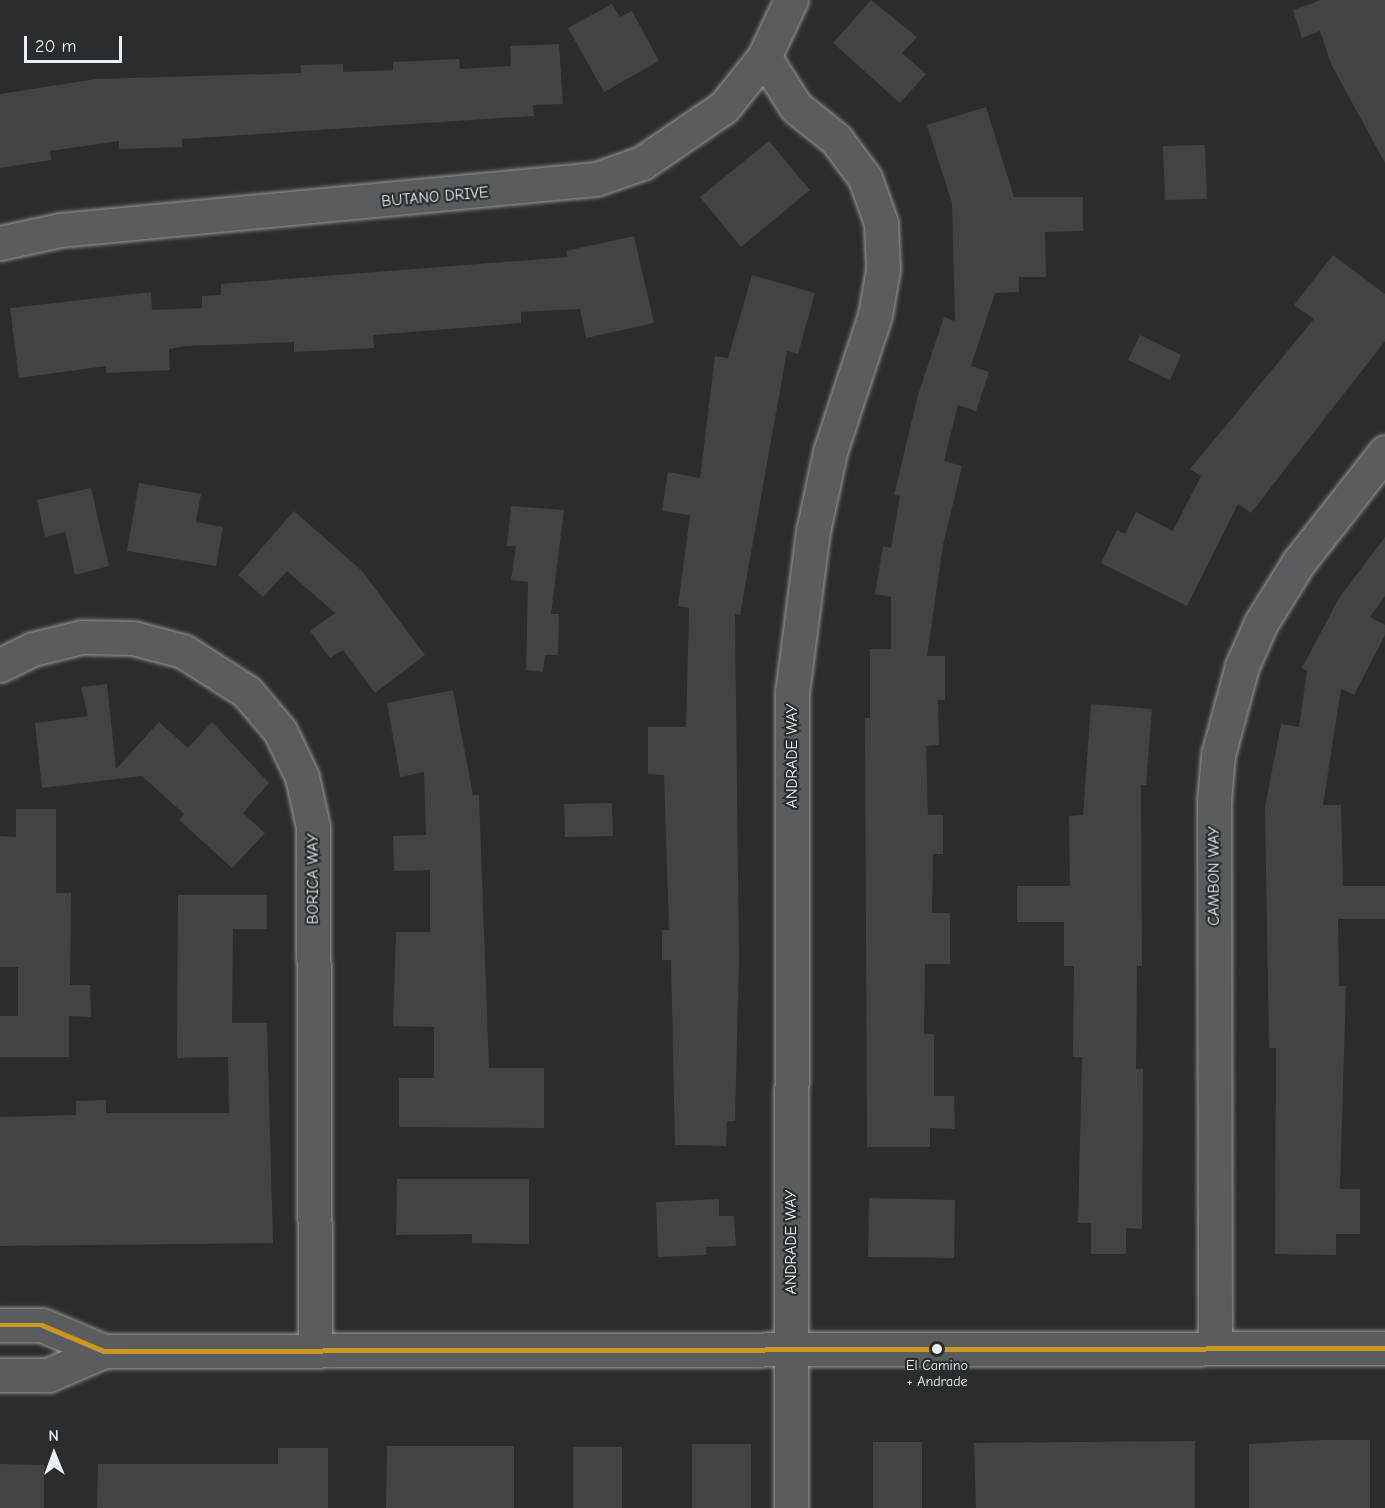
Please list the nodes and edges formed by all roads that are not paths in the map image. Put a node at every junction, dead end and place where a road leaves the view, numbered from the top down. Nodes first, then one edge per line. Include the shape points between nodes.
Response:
1 (791, 0) edge
2 (764, 57) junction
3 (0, 243) edge
4 (1385, 452) edge
5 (0, 665) edge
6 (0, 1325) edge
7 (1215, 1348) junction
8 (1385, 1348) edge
9 (791, 1349) junction
10 (104, 1351) junction
11 (315, 1351) junction
12 (0, 1375) edge
13 (790, 1508) edge

1 - 2 street, BUTANO DRIVE
2 - 3 street, BUTANO DRIVE via 724,107 685,138 642,163 596,179 60,230
2 - 9 street, ANDRADE WAY via 796,107 836,139 865,178 880,223 883,269 875,315 831,452 813,531 792,692
4 - 7 street, CAMBON WAY via 1298,563 1261,623 1242,666 1218,755 1214,801
5 - 11 street, BORICA WAY via 33,649 82,637 133,638 183,651 247,692 280,731 302,777 313,827
6 - 10 street via 42,1325
7 - 8 street
7 - 9 street
9 - 11 street
9 - 13 street, ANDRADE WAY
10 - 11 street
10 - 12 street via 48,1375

